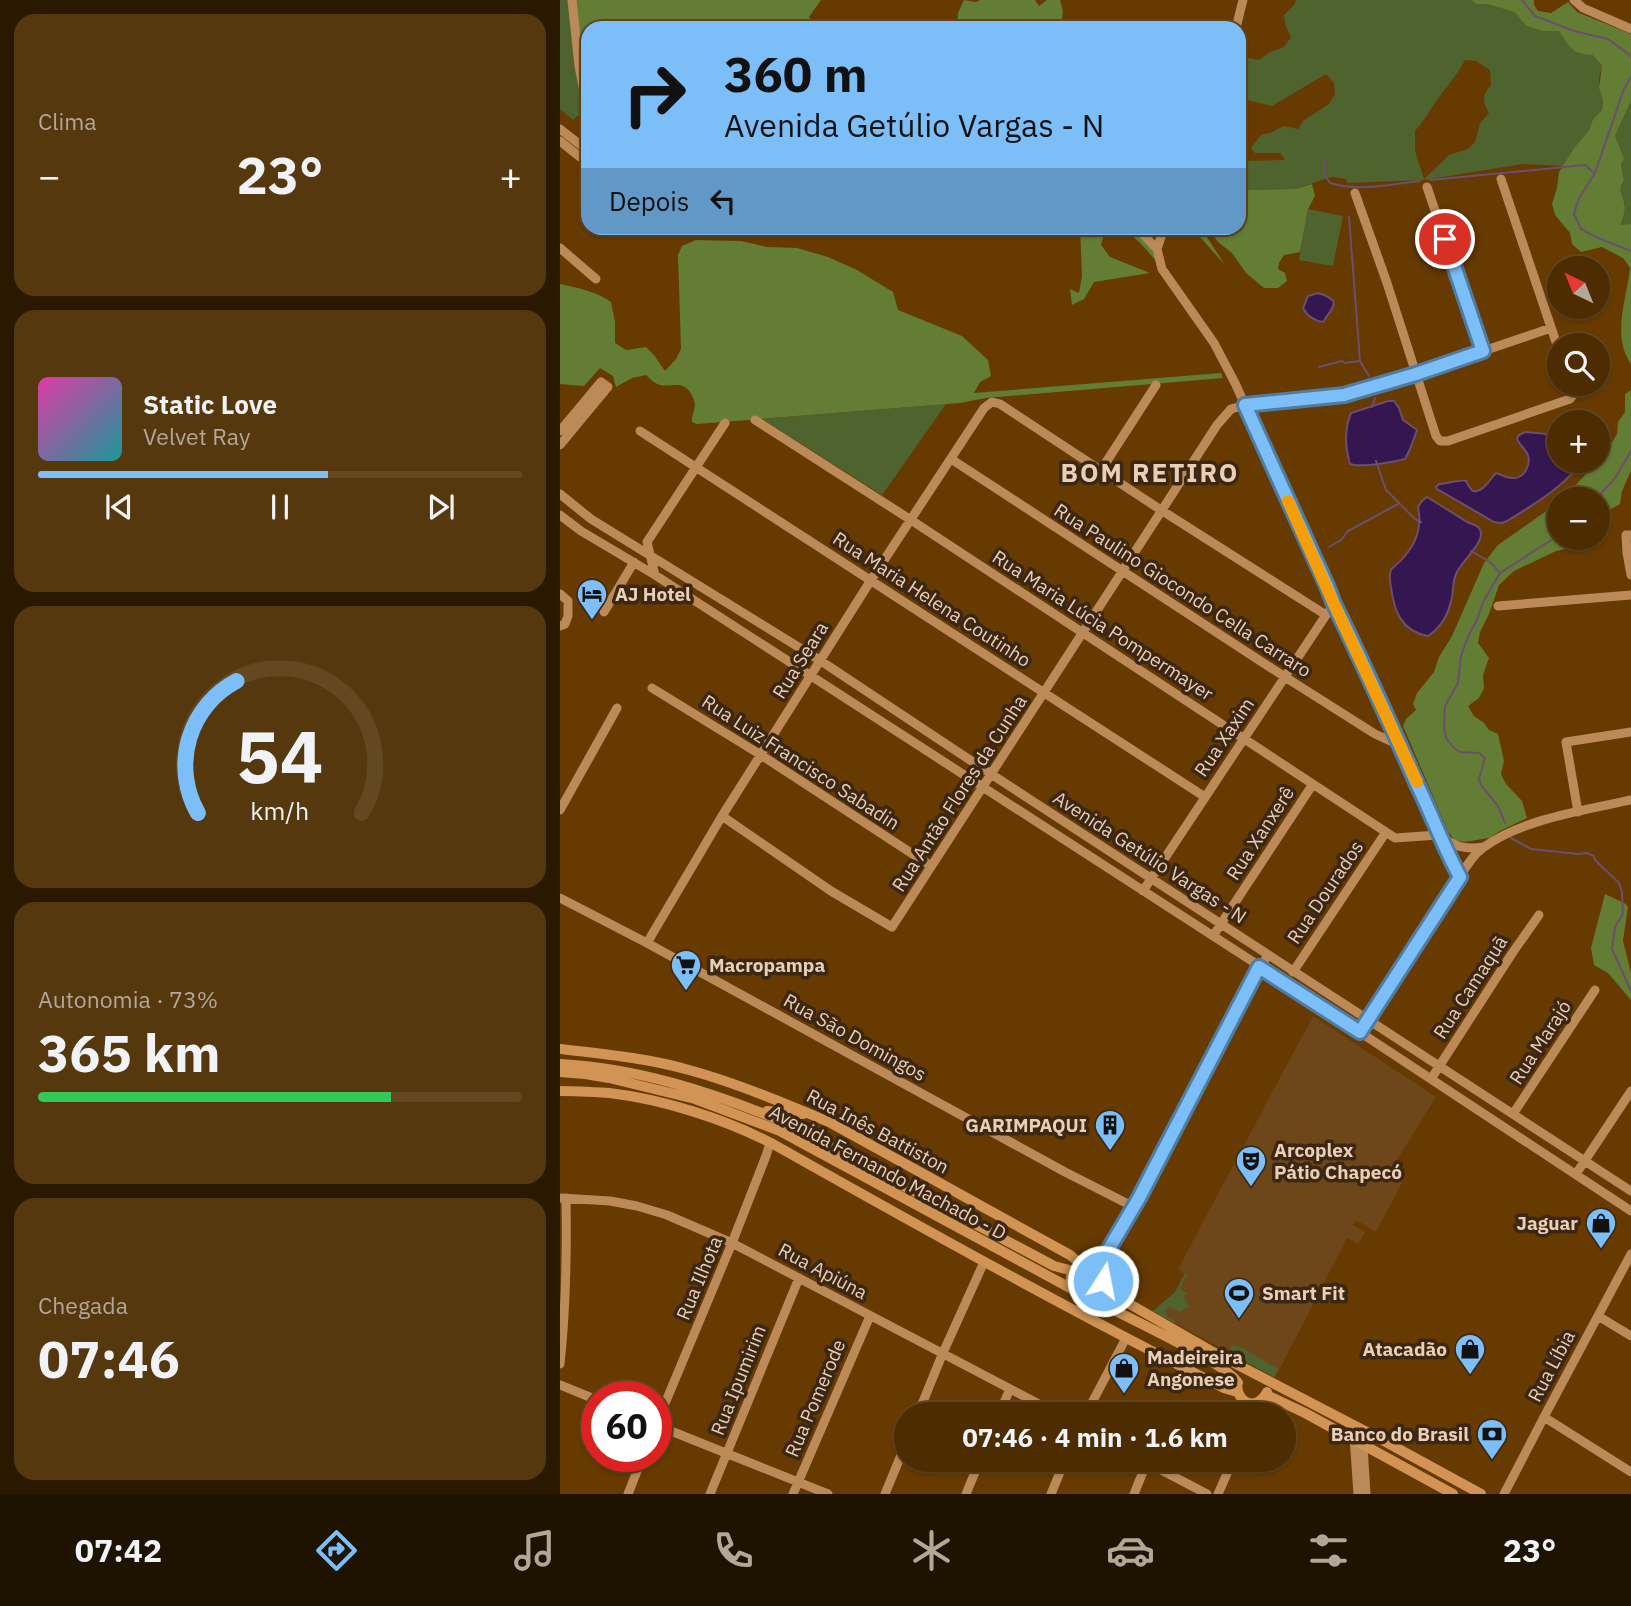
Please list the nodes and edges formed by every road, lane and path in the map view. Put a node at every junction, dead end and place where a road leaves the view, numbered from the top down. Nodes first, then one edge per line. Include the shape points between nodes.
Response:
1 (572, 0) edge
2 (1243, 0) edge
3 (1574, 0) edge
4 (1238, 21) edge
5 (1630, 27) edge
6 (581, 76) edge
7 (561, 133) edge
8 (581, 147) edge
9 (1501, 179) dead end
10 (1427, 187) dead end
11 (1355, 193) dead end
12 (1144, 235) edge
13 (1162, 235) edge
14 (560, 248) edge
15 (1157, 249) junction
16 (596, 279) dead end
17 (1551, 328) junction
18 (1553, 333) edge
19 (1483, 351) junction
20 (1416, 374) junction
21 (1156, 385) dead end
22 (1572, 396) edge
23 (1245, 405) junction
24 (755, 420) dead end
25 (724, 424) dead end
26 (640, 430) dead end
27 (560, 432) edge
28 (560, 445) edge
29 (951, 459) junction
30 (696, 467) junction
31 (1101, 470) junction
32 (560, 494) edge
33 (1161, 510) junction
34 (560, 515) edge
35 (911, 520) junction
36 (1628, 535) edge
37 (650, 554) junction
38 (634, 562) junction
39 (1123, 571) junction
40 (655, 575) junction
41 (1631, 575) edge
42 (871, 580) junction
43 (560, 594) edge
44 (1631, 595) edge
45 (1334, 604) junction
46 (1499, 606) dead end
47 (604, 612) dead end
48 (1326, 615) junction
49 (560, 626) edge
50 (1082, 633) junction
51 (821, 660) junction
52 (811, 676) junction
53 (1285, 677) junction
54 (652, 688) dead end
55 (1044, 693) junction
56 (617, 708) dead end
57 (1631, 732) edge
58 (1244, 738) junction
59 (1399, 745) junction
60 (761, 755) junction
61 (991, 774) junction
62 (1313, 784) junction
63 (983, 787) junction
64 (1205, 797) junction
65 (1631, 800) edge
66 (560, 810) edge
67 (1578, 812) junction
68 (722, 816) junction
69 (1386, 832) junction
70 (1438, 835) junction
71 (1483, 847) junction
72 (931, 866) junction
73 (1460, 877) junction
74 (1151, 878) junction
75 (1143, 891) junction
76 (560, 898) edge
77 (1539, 915) dead end
78 (1221, 924) junction
79 (1213, 936) junction
80 (647, 943) junction
81 (1268, 955) junction
82 (1259, 967) junction
83 (1293, 972) junction
84 (1595, 990) dead end
85 (1324, 1008) junction
86 (1351, 1009) junction
87 (1368, 1020) junction
88 (1360, 1032) junction
89 (560, 1049) edge
90 (560, 1064) edge
91 (1439, 1066) junction
92 (560, 1072) edge
93 (1431, 1079) junction
94 (560, 1091) edge
95 (1631, 1091) edge
96 (756, 1110) junction
97 (1513, 1114) junction
98 (813, 1115) junction
99 (771, 1143) junction
100 (1584, 1161) junction
101 (849, 1168) junction
102 (1576, 1174) junction
103 (1631, 1191) edge
104 (563, 1198) edge
105 (1134, 1207) junction
106 (1631, 1211) edge
107 (732, 1244) junction
108 (1631, 1254) edge
109 (984, 1262) junction
110 (1078, 1268) junction
111 (1097, 1269) junction
112 (799, 1279) junction
113 (1102, 1286) junction
114 (1072, 1289) junction
115 (1087, 1297) junction
116 (870, 1316) junction
117 (1598, 1316) junction
118 (1631, 1336) edge
119 (1126, 1338) junction
120 (942, 1355) junction
121 (560, 1364) edge
122 (1251, 1373) junction
123 (1266, 1380) junction
124 (560, 1385) edge
125 (672, 1387) edge
126 (1237, 1387) junction
127 (1010, 1389) junction
128 (581, 1394) edge
129 (1265, 1397) junction
130 (923, 1402) edge
131 (1004, 1402) edge
132 (1035, 1402) edge
133 (1092, 1402) edge
134 (1247, 1402) edge
135 (1260, 1402) edge
136 (1544, 1416) junction
137 (672, 1431) edge
138 (1364, 1431) junction
139 (1358, 1442) junction
140 (727, 1453) junction
141 (1432, 1467) junction
142 (637, 1472) edge
143 (894, 1472) edge
144 (975, 1472) edge
145 (1060, 1472) edge
146 (1141, 1472) edge
147 (1165, 1472) edge
148 (1228, 1472) edge
149 (1631, 1472) edge
150 (1426, 1478) junction
151 (798, 1482) junction
152 (1361, 1483) junction
153 (628, 1494) edge
154 (710, 1494) edge
155 (793, 1494) edge
156 (828, 1494) edge
157 (885, 1494) edge
158 (966, 1494) edge
159 (1051, 1494) edge
160 (1134, 1494) edge
161 (1207, 1494) edge
162 (1218, 1494) edge
163 (1358, 1494) edge
164 (1366, 1494) edge
165 (1453, 1494) edge
166 (1481, 1494) edge
167 (1504, 1494) edge

1 - 6 street
2 - 4 street
3 - 5 street
7 - 8 street
9 - 17 street
10 - 19 street
11 - 20 street
12 - 15 street
13 - 15 street
14 - 16 street
15 - 23 street via 1161,269 1214,343
17 - 18 street
17 - 19 street
19 - 20 street
20 - 22 street via 1440,441
20 - 23 street via 1344,395
21 - 31 street
23 - 33 street, Rua Antão Flores da Cunha via 1231,408 1217,425
23 - 45 street
24 - 35 street, Rua Maria Lúcia Pompermayer
25 - 30 street
26 - 30 street, Rua Maria Helena Coutinho
27 - 28 street via 601,382 608,387
29 - 31 street, Rua Seara via 992,402
29 - 35 street, Rua Seara
29 - 39 street, Rua Paulino Giocondo Cella Carraro
30 - 37 street via 647,542
30 - 42 street, Rua Maria Helena Coutinho
31 - 33 street
32 - 37 street, Avenida Getúlio Vargas - N via 591,519
33 - 39 street, Rua Antão Flores da Cunha
33 - 48 street
34 - 38 street, Avenida Getúlio Vargas - N
35 - 42 street, Rua Seara
35 - 50 street, Rua Maria Lúcia Pompermayer
36 - 41 street
37 - 40 street
37 - 51 street, Avenida Getúlio Vargas - N
38 - 40 street, Avenida Getúlio Vargas - N
38 - 47 street
39 - 50 street, Rua Antão Flores da Cunha
39 - 53 street, Rua Paulino Giocondo Cella Carraro
40 - 52 street, Avenida Getúlio Vargas - N
42 - 51 street, Rua Seara
42 - 55 street, Rua Maria Helena Coutinho
43 - 49 street via 568,600 568,616
44 - 46 street
45 - 48 street, Rua Xaxim
45 - 59 street
48 - 53 street, Rua Xaxim
50 - 55 street, Rua Antão Flores da Cunha
50 - 58 street, Rua Maria Lúcia Pompermayer
51 - 52 street, Rua Seara
51 - 61 street, Avenida Getúlio Vargas - N
52 - 60 street, Rua Seara
52 - 63 street, Avenida Getúlio Vargas - N
53 - 58 street, Rua Xaxim
53 - 59 street, Rua Paulino Giocondo Cella Carraro
54 - 60 street, Rua Luiz Francisco Sabadin
55 - 61 street, Rua Antão Flores da Cunha
55 - 64 street, Rua Maria Helena Coutinho
56 - 66 street
57 - 67 street via 1566,742
58 - 62 street, Rua Maria Lúcia Pompermayer
58 - 64 street, Rua Xaxim
59 - 70 street
60 - 68 street, Rua Seara
60 - 72 street, Rua Luiz Francisco Sabadin
61 - 63 street, Rua Antão Flores da Cunha
61 - 74 street, Avenida Getúlio Vargas - N
62 - 69 street, Rua Maria Lúcia Pompermayer
62 - 78 street, Rua Xanxerê
63 - 72 street, Rua Antão Flores da Cunha
63 - 75 street, Avenida Getúlio Vargas - N
64 - 74 street, Rua Xaxim
65 - 67 street
67 - 71 street via 1524,825
68 - 72 street, Rua Antão Flores da Cunha via 892,927
68 - 80 street, Rua Seara
69 - 70 street, Rua Maria Lúcia Pompermayer via 1395,838
69 - 83 street, Rua Dourados
70 - 71 street via 1468,849
70 - 73 street
71 - 73 street
73 - 87 street
74 - 75 street, Rua Xaxim
74 - 78 street, Avenida Getúlio Vargas - N
75 - 79 street, Avenida Getúlio Vargas - N
76 - 80 street, Rua São Domingos
77 - 91 street, Rua Camaquã
78 - 79 street, Rua Xanxerê
78 - 81 street, Avenida Getúlio Vargas - N
79 - 82 street, Avenida Getúlio Vargas - N
80 - 105 street, Rua São Domingos
81 - 82 street
81 - 83 street, Avenida Getúlio Vargas - N
82 - 85 street, Avenida Getúlio Vargas - N
82 - 105 street
83 - 86 street, Avenida Getúlio Vargas - N
84 - 97 street, Rua Marajó
85 - 86 street via 1332,1003
85 - 88 street, Avenida Getúlio Vargas - N
86 - 87 street, Avenida Getúlio Vargas - N
87 - 88 street
87 - 91 street, Avenida Getúlio Vargas - N
88 - 93 street, Avenida Getúlio Vargas - N
89 - 98 main road, Rua Inês Battiston via 687,1069
90 - 96 main road, Avenida Fernando Machado - D via 641,1075
91 - 93 street, Rua Camaquã
91 - 97 street, Avenida Getúlio Vargas - N
92 - 101 main road, Avenida Fernando Machado - D via 609,1078 695,1099 779,1131
93 - 102 street, Avenida Getúlio Vargas - N
94 - 99 main road via 646,1099
95 - 100 street
96 - 98 main road
96 - 110 main road, Avenida Fernando Machado - D via 1054,1266
97 - 100 street, Avenida Getúlio Vargas - N
98 - 110 main road, Rua Inês Battiston via 1070,1255
99 - 101 main road via 790,1145
99 - 107 street, Rua Ilhota
99 - 109 main road
100 - 102 street
100 - 103 street, Avenida Getúlio Vargas - N
101 - 114 main road, Avenida Fernando Machado - D
102 - 106 street, Avenida Getúlio Vargas - N
104 - 107 street, Rua Apiúna via 637,1206
104 - 121 street via 567,1270
105 - 111 street
107 - 112 street, Rua Apiúna
107 - 125 street, Rua Ilhota
108 - 117 street, Rua Líbia
109 - 119 main road
109 - 120 street
110 - 111 main road
110 - 114 main road via 1070,1280
111 - 113 main road
112 - 116 street, Rua Apiúna
112 - 140 street, Rua Ipumirim
113 - 115 main road
113 - 122 main road
114 - 115 main road
115 - 126 main road via 1201,1356 1235,1378
116 - 120 street, Rua Apiúna
116 - 151 street, Rua Pomerode
117 - 118 street
117 - 136 street, Rua Líbia
119 - 126 main road via 1224,1388
119 - 133 street
120 - 127 street, Rua Apiúna
120 - 130 street
122 - 123 main road
122 - 126 main road via 1243,1376
123 - 129 main road
123 - 138 main road
124 - 128 street
126 - 134 main road
127 - 131 street
127 - 132 street, Rua Apiúna
129 - 135 main road
129 - 139 main road
136 - 149 street
136 - 167 street, Rua Líbia
137 - 140 street
138 - 139 street
138 - 141 main road
139 - 150 main road
139 - 152 street
140 - 151 street
140 - 154 street, Rua Ipumirim
141 - 150 main road
141 - 166 main road
142 - 153 street
143 - 157 street
144 - 158 street
145 - 159 street
146 - 160 street
147 - 161 street
148 - 162 street
150 - 165 main road
151 - 155 street, Rua Pomerode
151 - 156 street
152 - 163 street
152 - 164 street

